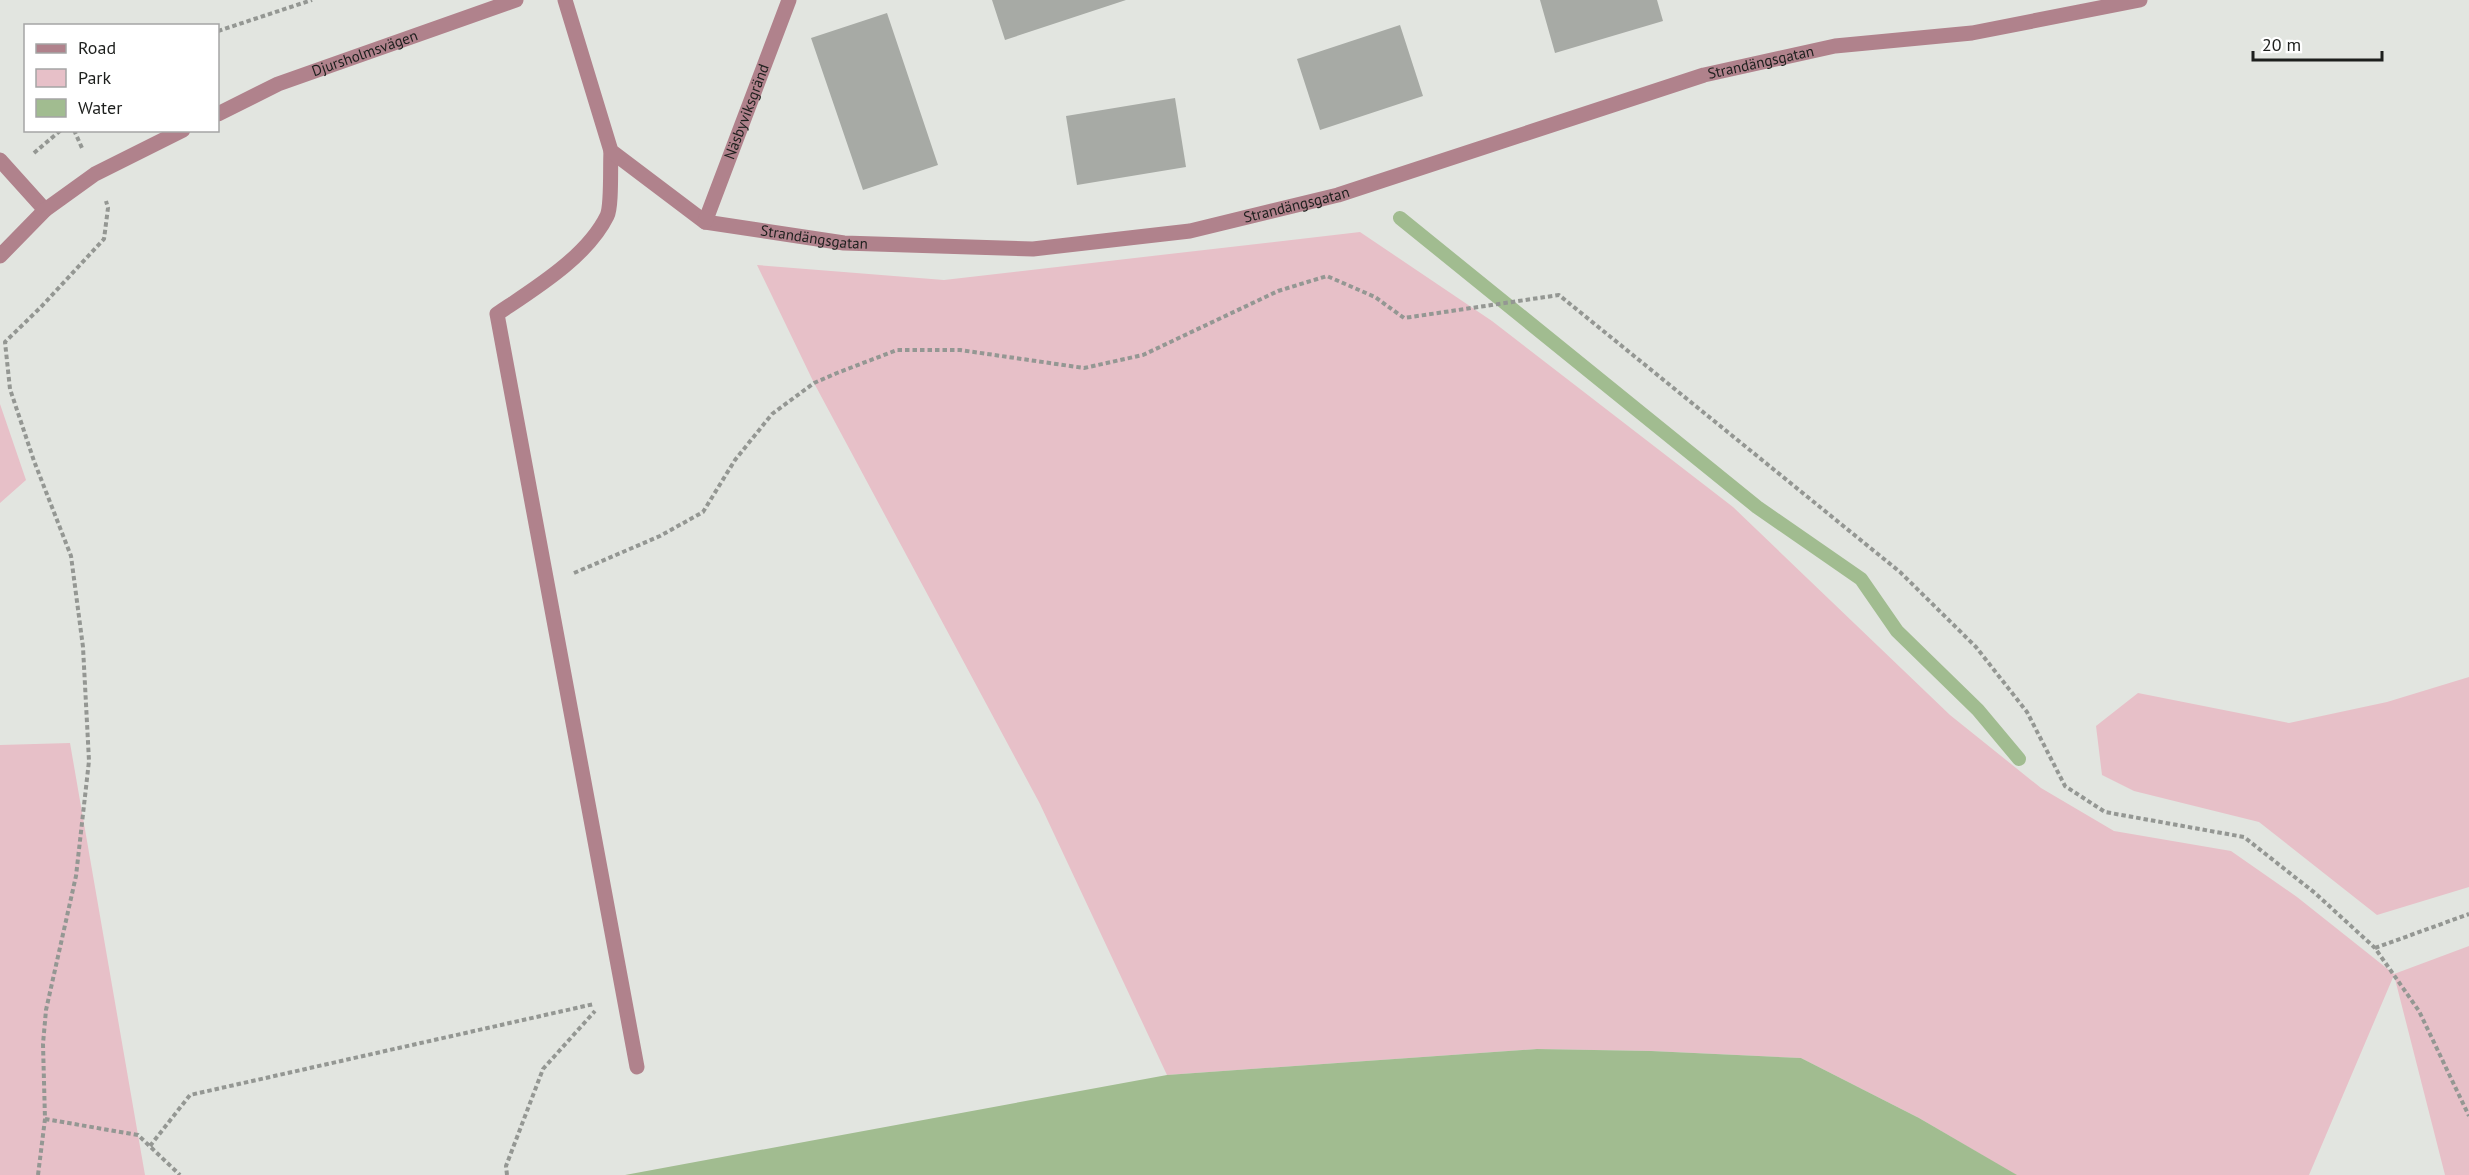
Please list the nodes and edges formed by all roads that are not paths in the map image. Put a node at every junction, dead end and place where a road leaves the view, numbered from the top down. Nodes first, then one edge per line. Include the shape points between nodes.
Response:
1 (516, 0) edge
2 (565, 0) edge
3 (789, 0) edge
4 (2140, 0) edge
5 (219, 114) edge
6 (179, 132) edge
7 (611, 151) junction
8 (6, 165) edge
9 (45, 210) junction
10 (705, 222) junction
11 (0, 256) edge
12 (637, 1067) dead end

1 - 5 street, Djursholmsvägen via 278,84
2 - 7 street
3 - 10 street, Näsbyviksgränd
4 - 10 street, Strandängsgatan via 1972,33 1835,46 1704,75 1338,195 1190,231 1033,249 844,243
6 - 9 street via 95,174
7 - 10 street, Strandängsgatan
7 - 12 street via 608,214 580,252 497,314
8 - 9 street
9 - 11 street

